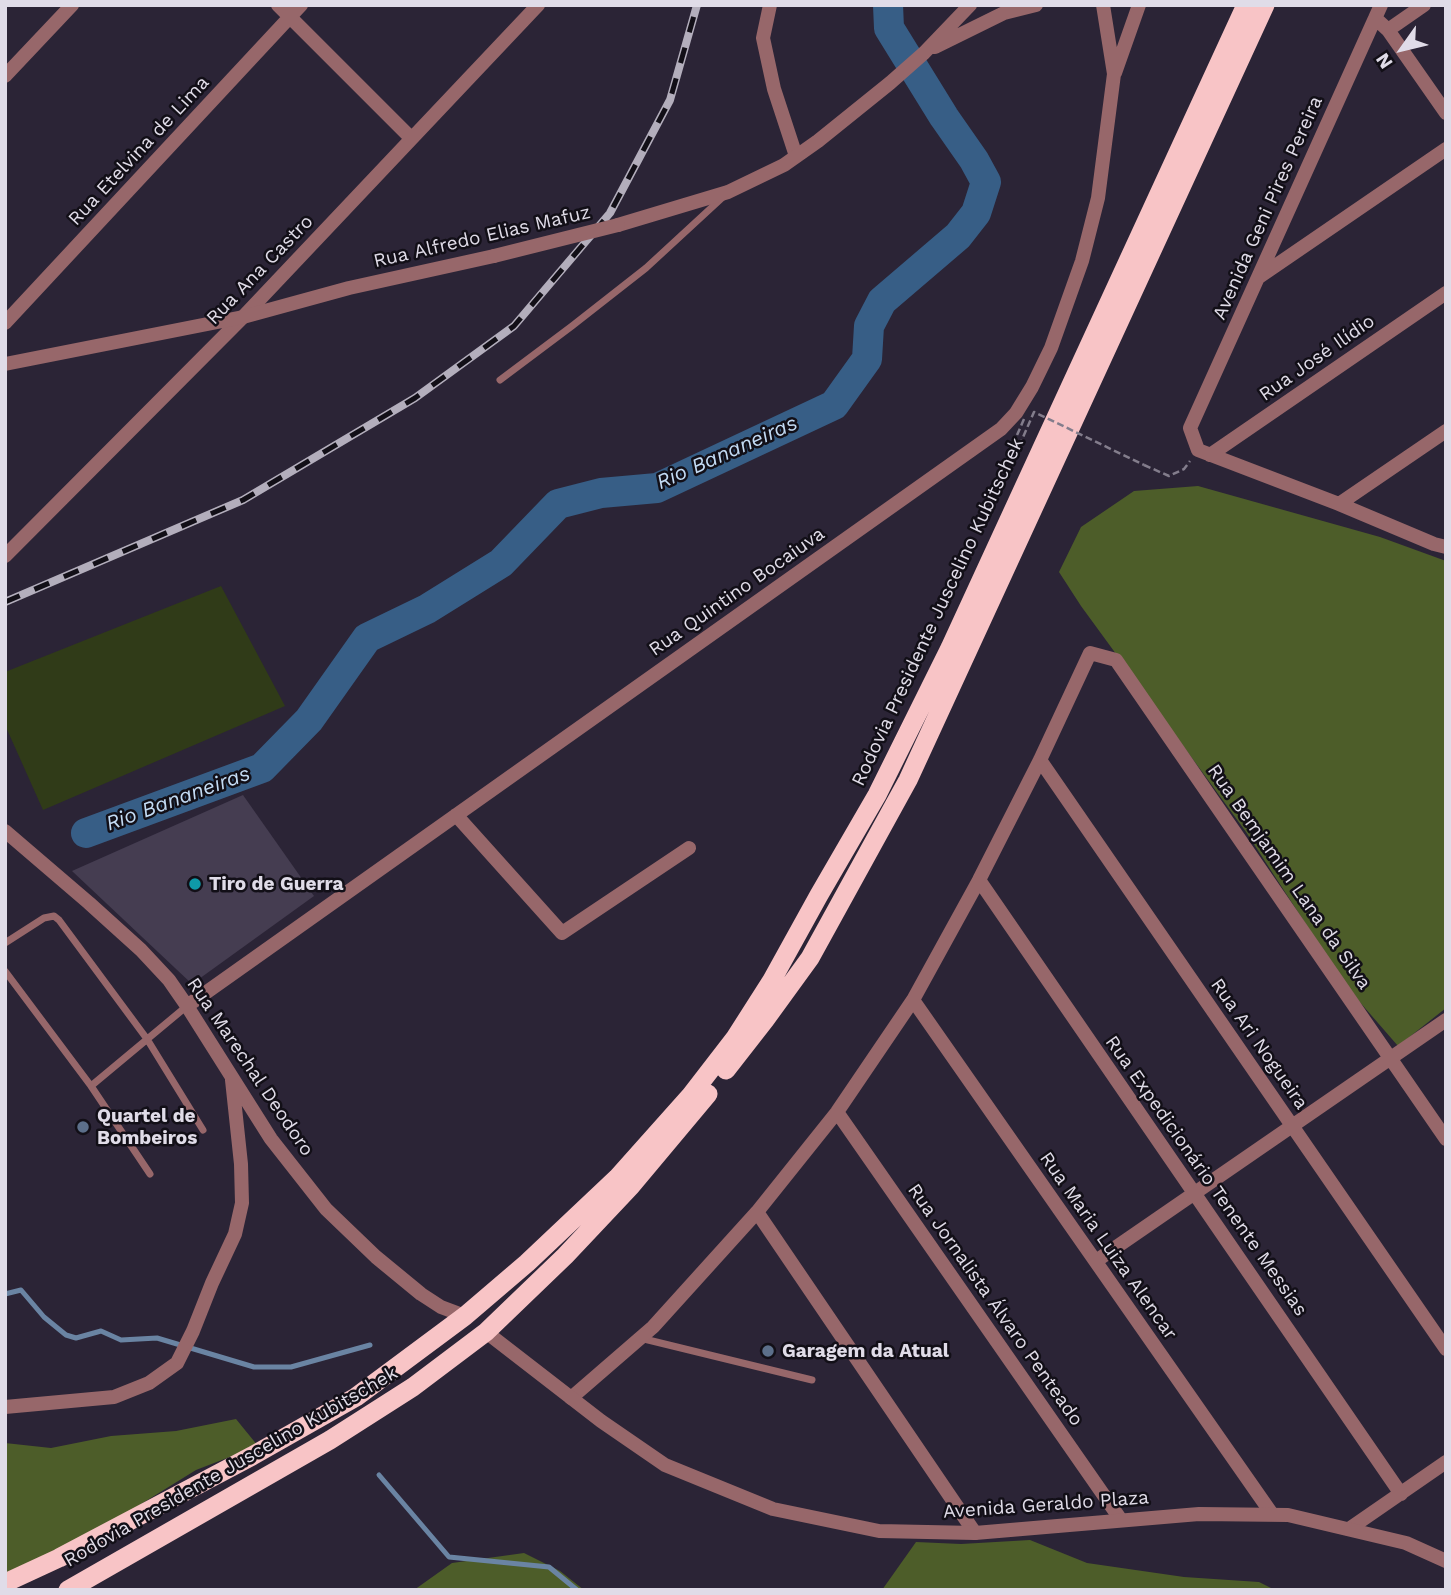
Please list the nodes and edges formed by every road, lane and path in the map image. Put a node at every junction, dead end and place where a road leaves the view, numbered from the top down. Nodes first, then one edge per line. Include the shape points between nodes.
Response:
1 (72, 5) edge
2 (278, 5) edge
3 (301, 5) edge
4 (538, 5) edge
5 (770, 5) edge
6 (970, 5) edge
7 (1036, 5) edge
8 (1103, 5) edge
9 (1139, 5) edge
10 (1246, 5) edge
11 (1265, 5) edge
12 (1424, 5) edge
13 (1378, 12) edge
14 (290, 17) junction
15 (1388, 30) junction
16 (924, 52) junction
17 (1114, 74) junction
18 (5, 76) edge
19 (1446, 113) edge
20 (411, 138) junction
21 (1446, 149) edge
22 (796, 156) junction
23 (728, 192) junction
24 (1257, 278) junction
25 (1446, 293) edge
26 (243, 317) junction
27 (5, 323) edge
28 (5, 364) edge
29 (500, 380) dead end
30 (1024, 419) dead end
31 (1446, 431) edge
32 (1204, 453) junction
33 (1339, 504) junction
34 (1446, 547) edge
35 (5, 556) edge
36 (1040, 760) junction
37 (456, 815) junction
38 (5, 831) edge
39 (689, 848) dead end
40 (979, 880) junction
41 (5, 943) edge
42 (5, 971) edge
43 (913, 1000) junction
44 (187, 1006) junction
45 (1446, 1020) edge
46 (147, 1039) junction
47 (1390, 1058) junction
48 (231, 1076) junction
49 (91, 1086) junction
50 (837, 1112) junction
51 (1292, 1126) junction
52 (203, 1130) dead end
53 (1446, 1139) edge
54 (150, 1174) dead end
55 (1194, 1193) junction
56 (757, 1212) junction
57 (1096, 1261) junction
58 (466, 1317) junction
59 (486, 1332) junction
60 (639, 1338) junction
61 (1446, 1349) edge
62 (812, 1380) dead end
63 (571, 1398) junction
64 (5, 1407) edge
65 (1446, 1462) edge
66 (1401, 1493) junction
67 (1272, 1514) junction
68 (1121, 1520) junction
69 (1349, 1529) junction
70 (975, 1533) junction
71 (1446, 1561) edge
72 (5, 1583) edge
73 (68, 1590) edge

1 - 18 street
2 - 14 street
3 - 14 street, Rua Etelvina de Lima
4 - 20 street, Rua Ana Castro
5 - 22 street via 763,38
6 - 16 street, Rua Alfredo Elias Mafuz
7 - 16 street, Rua Alfredo Elias Mafuz via 1004,13
8 - 17 street, Rua Quintino Bocaiuva
9 - 17 street, Rua Quintino Bocaiuva
10 - 58 highway, Rodovia Presidente Juscelino Kubitschek via 950,648 877,796 772,980 691,1095 617,1178
11 - 59 highway, Rodovia Presidente Juscelino Kubitschek via 908,780 810,958 687,1121 631,1186
12 - 15 street
13 - 15 street
13 - 24 street, Avenida Geni Pires Pereira
14 - 20 street
14 - 27 street, Rua Etelvina de Lima
15 - 19 street
16 - 22 street, Rua Alfredo Elias Mafuz
17 - 37 street, Rua Quintino Bocaiuva via 1098,198 1082,261 1051,348 1013,417
20 - 26 street, Rua Ana Castro
21 - 24 street
22 - 23 street, Rua Alfredo Elias Mafuz
23 - 26 street, Rua Alfredo Elias Mafuz, bridge via 618,225
23 - 29 lane via 646,268
24 - 32 street, Avenida Geni Pires Pereira via 1190,428
25 - 32 street, Rua José Ilídio
26 - 28 street, Rua Alfredo Elias Mafuz
26 - 35 street, Rua Ana Castro
30 - 32 path, bridge via 1001,472 1007,474 1034,412 1169,477
31 - 33 street
32 - 33 street
33 - 34 street
36 - 40 street
36 - 47 street, Rua Bemjamim Lana da Silva via 1090,653 1116,660
36 - 51 street, Rua Ari Nogueira
37 - 39 street via 562,933
37 - 44 street, Rua Quintino Bocaiuva
38 - 44 street, Rua Marechal Deodoro via 141,950
40 - 43 street
40 - 55 street, Rua Expedicionário Tenente Messias
41 - 46 lane via 54,916
42 - 49 lane
43 - 50 street
43 - 57 street, Rua Maria Luiza Alencar
44 - 46 lane
44 - 48 street, Rua Marechal Deodoro
45 - 47 street
46 - 49 lane
46 - 52 lane
47 - 51 street
47 - 53 street, Rua Bemjamim Lana da Silva
48 - 58 street, Rua Marechal Deodoro via 271,1139 326,1209 421,1294
48 - 64 street via 242,1203 235,1234 177,1363 149,1383 114,1397
49 - 54 lane
50 - 56 street
50 - 68 street, Rua Jornalista Álvaro Penteado
51 - 55 street
51 - 61 street, Rua Ari Nogueira
55 - 57 street
55 - 66 street, Rua Expedicionário Tenente Messias
56 - 60 street
56 - 70 street
57 - 67 street, Rua Maria Luiza Alencar
58 - 72 highway, Rodovia Presidente Juscelino Kubitschek via 345,1404
59 - 63 street, Avenida Geraldo Plaza
59 - 73 highway, Rodovia Presidente Juscelino Kubitschek via 413,1387 330,1440
60 - 62 lane
60 - 63 street
63 - 70 street, Avenida Geraldo Plaza via 665,1465 773,1509 879,1531
65 - 66 street
66 - 69 street
67 - 68 street, Avenida Geraldo Plaza
67 - 69 street, Avenida Geraldo Plaza
68 - 70 street, Avenida Geraldo Plaza
69 - 71 street, Avenida Geraldo Plaza via 1406,1543

